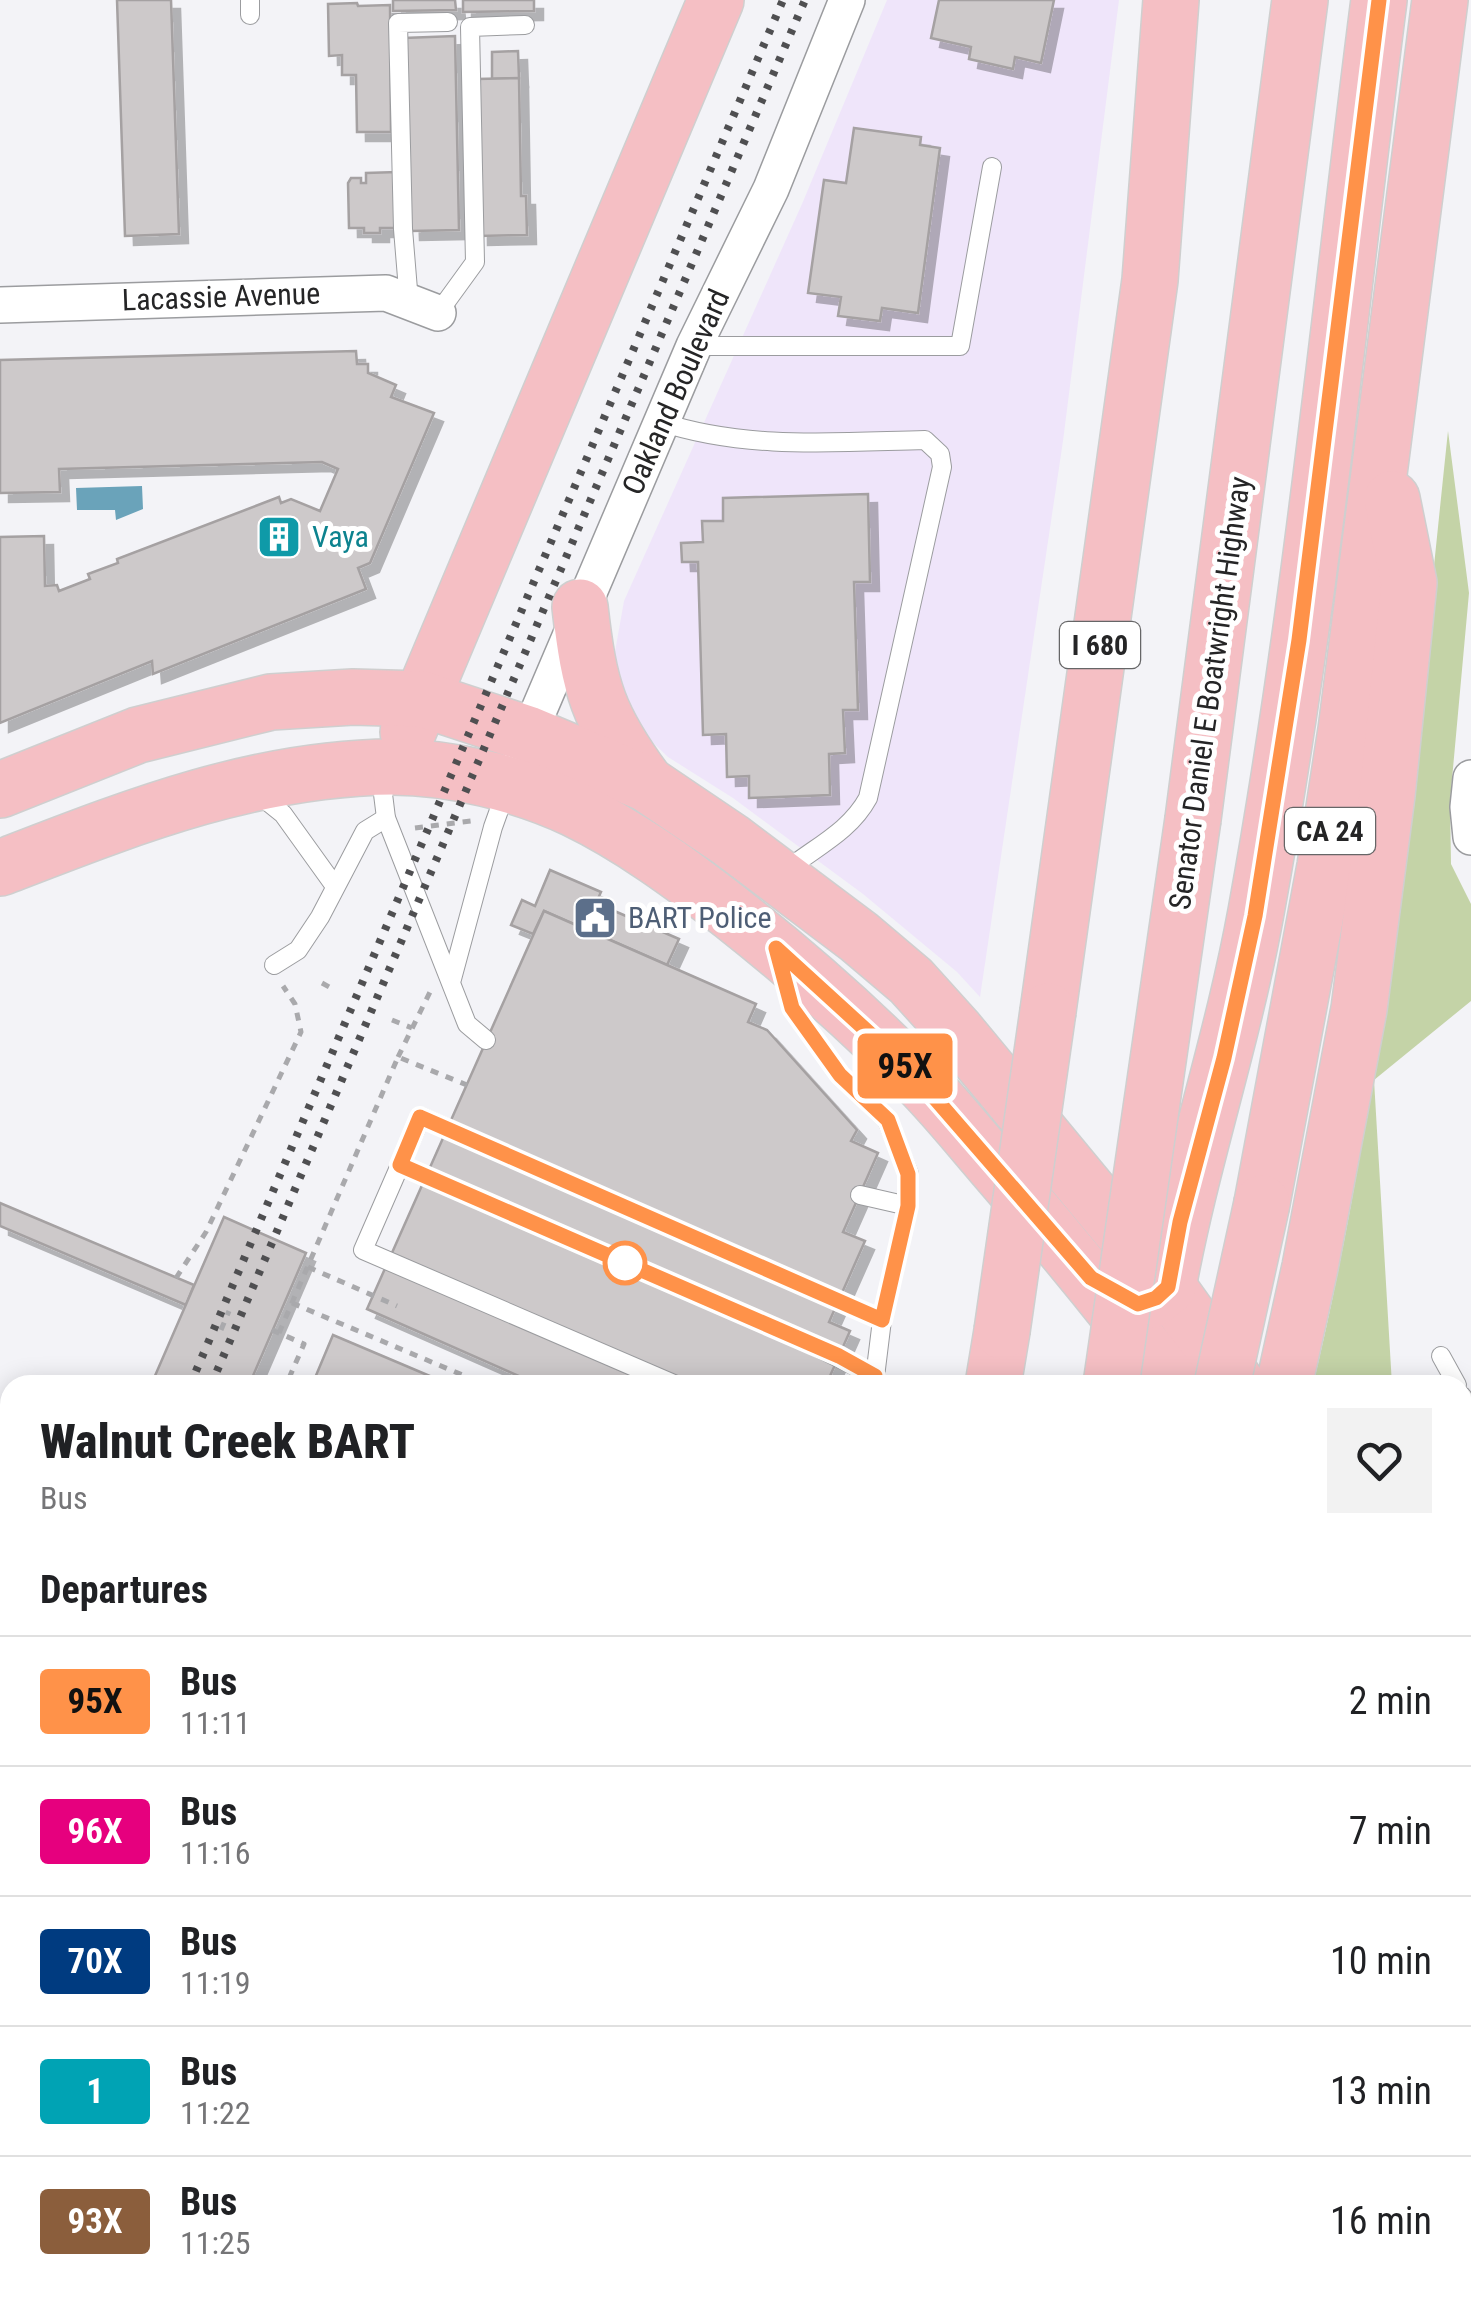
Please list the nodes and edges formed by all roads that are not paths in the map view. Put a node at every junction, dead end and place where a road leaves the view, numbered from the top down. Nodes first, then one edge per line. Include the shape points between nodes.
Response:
1 (716, 0) edge
2 (847, 0) edge
3 (1171, 0) edge
4 (1209, 0) edge
5 (1300, 0) edge
6 (1378, 0) edge
7 (1440, 0) edge
8 (448, 22) dead end
9 (524, 25) dead end
10 (992, 166) dead end
11 (1150, 280) junction
12 (0, 304) edge
13 (423, 308) junction
14 (694, 346) junction
15 (661, 422) junction
16 (1383, 457) junction
17 (580, 607) junction
18 (422, 698) junction
19 (528, 734) junction
20 (1471, 778) edge
21 (245, 784) junction
22 (647, 784) junction
23 (0, 790) edge
24 (390, 792) junction
25 (490, 803) junction
26 (1471, 837) edge
27 (0, 868) edge
28 (779, 877) junction
29 (334, 885) junction
30 (776, 948) junction
31 (274, 965) dead end
32 (452, 980) junction
33 (486, 1040) dead end
34 (400, 1165) junction
35 (860, 1196) dead end
36 (908, 1206) junction
37 (1091, 1278) junction
38 (1168, 1287) junction
39 (882, 1320) junction
40 (1441, 1356) dead end
41 (653, 1375) edge
42 (864, 1375) edge
43 (876, 1375) edge
44 (995, 1375) edge
45 (1112, 1375) edge
46 (1165, 1375) edge
47 (1224, 1375) edge
48 (1231, 1375) edge
49 (1286, 1375) edge
50 (1451, 1375) edge

1 - 18 highway
2 - 14 street, Oakland Boulevard via 770,189
3 - 11 highway, I 680
4 - 11 highway
5 - 45 highway, Senator Daniel E Boatwright Highway, bridge
6 - 38 highway via 1299,640 1267,845 1241,987
7 - 16 highway, CA 24
8 - 13 lane via 398,24 404,230
9 - 13 lane via 470,27 475,262
10 - 14 lane via 960,346
11 - 44 highway, I 680, bridge
12 - 13 street, Lacassie Avenue via 386,293
14 - 15 street, Oakland Boulevard
15 - 17 street, Oakland Boulevard
15 - 28 lane via 774,444 925,440 940,454 868,798 846,828
16 - 47 highway, CA 24, bridge via 1325,866
16 - 49 highway via 1409,583 1359,1008
17 - 19 street, Oakland Boulevard
17 - 22 highway via 592,688
18 - 19 highway
18 - 23 highway via 270,702 138,736
18 - 24 highway
19 - 22 highway
19 - 25 street, Oakland Boulevard
20 - 26 street
21 - 24 highway via 330,772
21 - 27 highway via 152,810
21 - 29 lane via 283,814
22 - 28 highway
24 - 25 highway
24 - 29 lane
24 - 32 lane
25 - 30 highway via 574,809 702,890
25 - 32 lane via 493,827
28 - 38 highway via 911,981
29 - 31 lane via 298,950
30 - 36 lane via 792,1008 840,1075 888,1120 908,1174
30 - 37 highway via 914,1074
32 - 33 lane via 467,1024
34 - 39 lane via 420,1117
34 - 41 lane via 362,1250
34 - 42 lane via 805,1341
35 - 36 lane
36 - 39 lane
37 - 38 highway via 1138,1304
37 - 46 highway
38 - 48 highway
39 - 43 lane
40 - 50 lane

